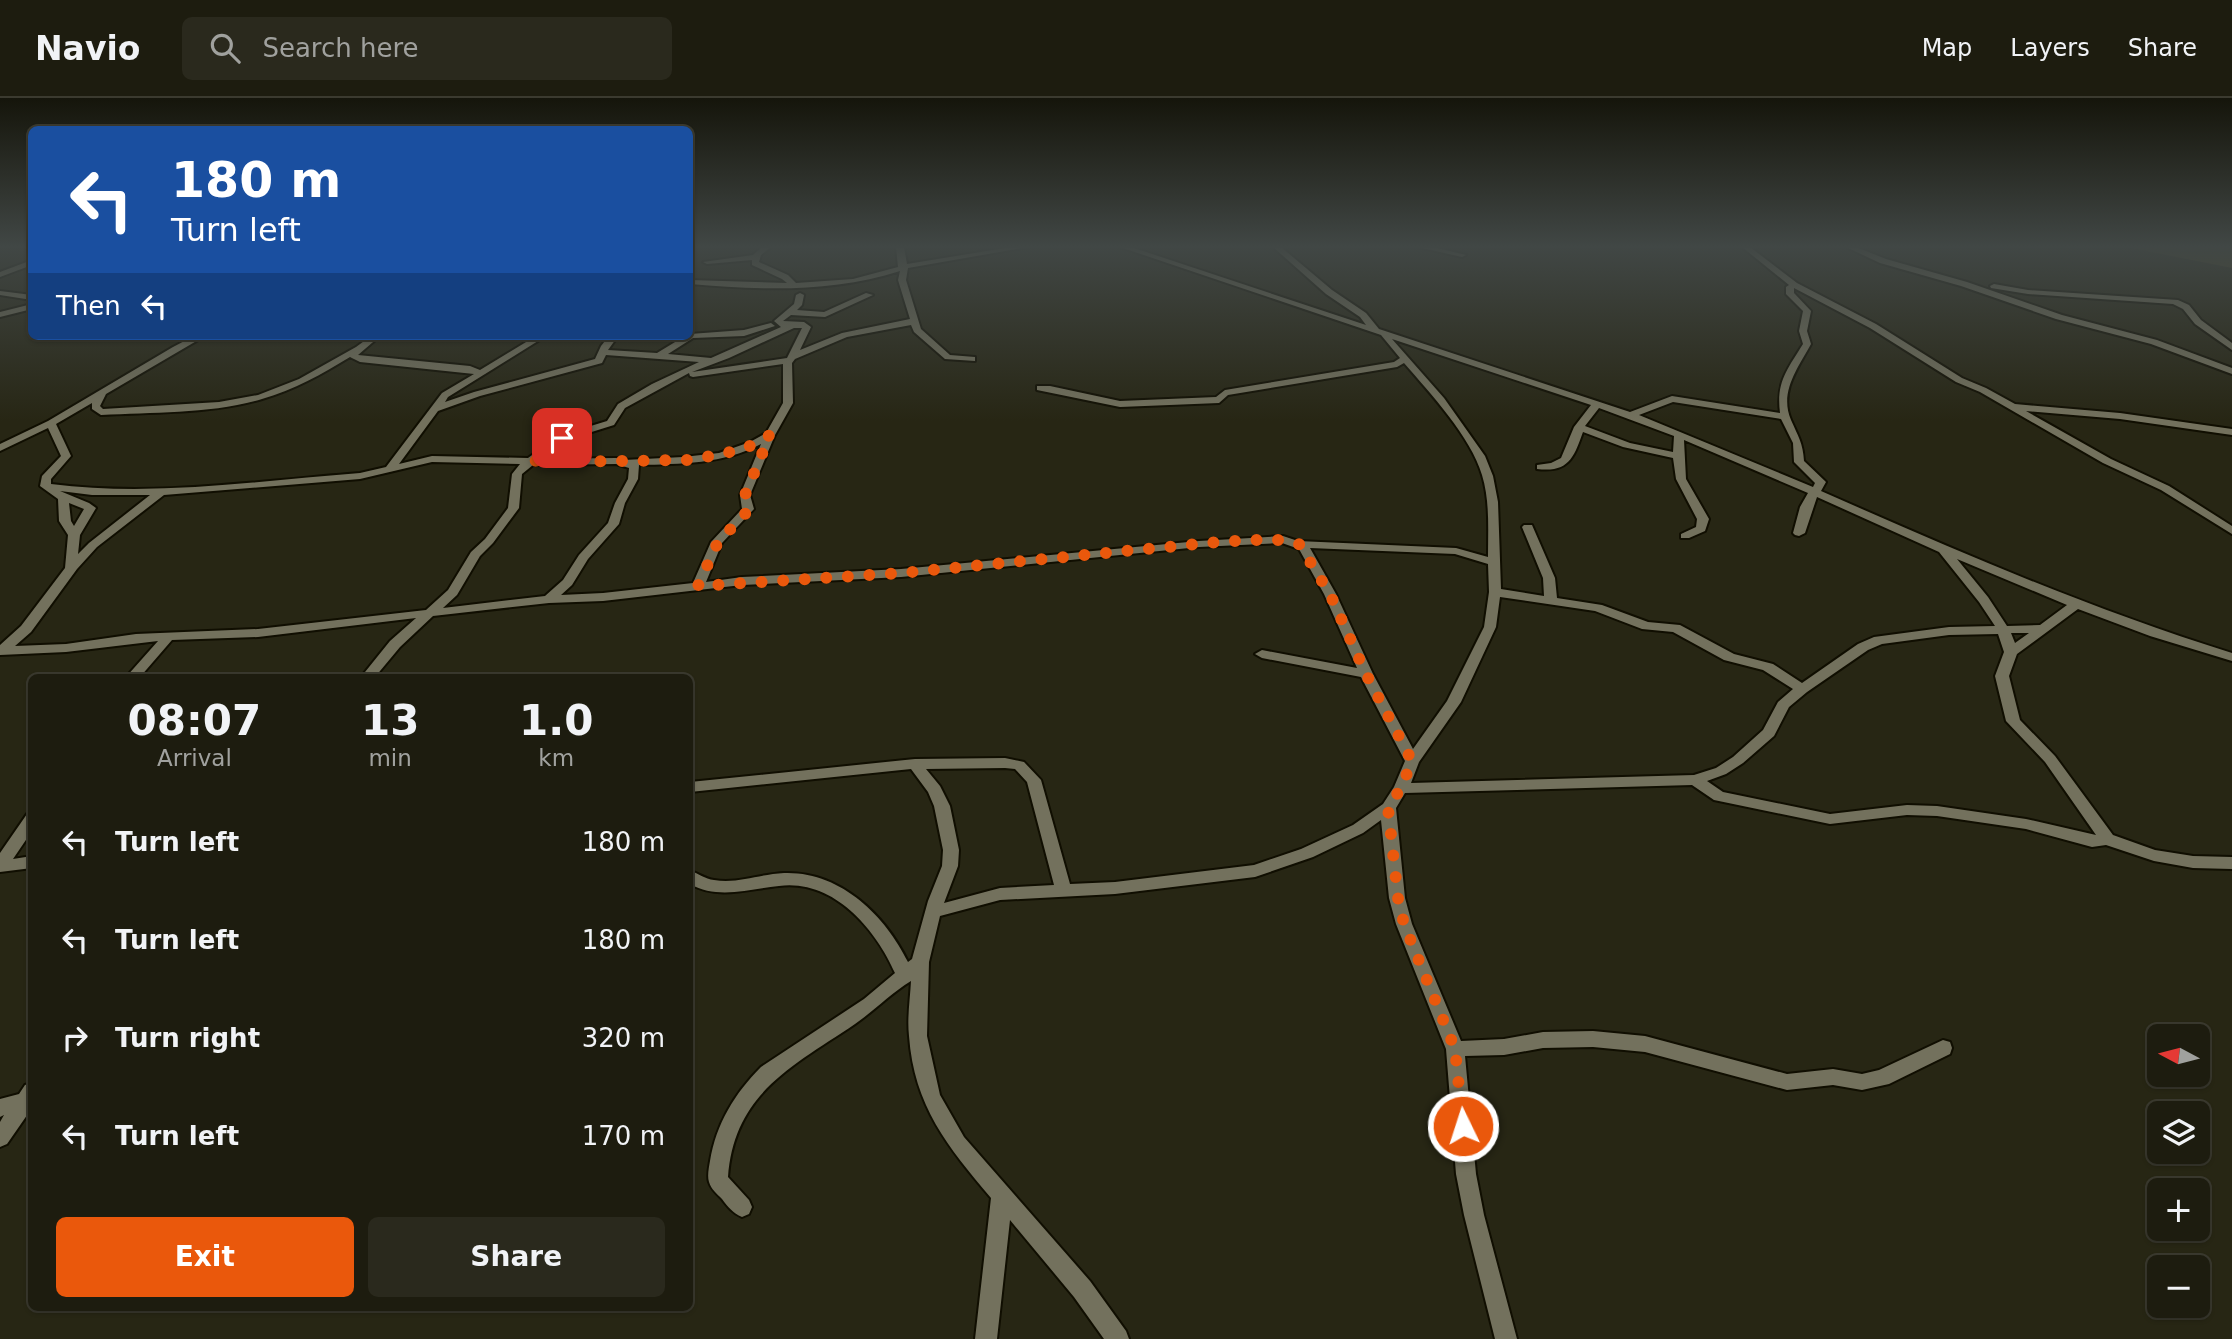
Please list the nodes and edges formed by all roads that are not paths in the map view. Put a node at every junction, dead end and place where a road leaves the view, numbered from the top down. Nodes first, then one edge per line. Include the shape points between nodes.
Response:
1 (797, 305) edge
2 (847, 305) edge
3 (910, 305) edge
4 (1300, 305) edge
5 (1348, 305) edge
6 (1801, 305) edge
7 (1832, 305) edge
8 (2023, 305) edge
9 (2181, 305) edge
10 (28, 307) edge
11 (789, 312) junction
12 (0, 315) edge
13 (915, 320) junction
14 (776, 326) junction
15 (1381, 334) junction
16 (693, 336) edge
17 (194, 340) edge
18 (370, 340) edge
19 (535, 340) edge
20 (612, 340) edge
21 (685, 340) edge
22 (2232, 347) edge
23 (356, 350) junction
24 (604, 352) junction
25 (659, 356) junction
26 (792, 358) junction
27 (972, 359) dead end
28 (1405, 359) junction
29 (713, 360) junction
30 (2232, 372) edge
31 (481, 373) junction
32 (678, 377) junction
33 (1040, 388) dead end
34 (104, 390) junction
35 (1598, 404) junction
36 (2010, 407) junction
37 (434, 409) junction
38 (1630, 415) junction
39 (1785, 417) junction
40 (50, 423) junction
41 (1579, 427) junction
42 (2232, 432) edge
43 (1679, 434) junction
44 (770, 435) junction
45 (0, 448) edge
46 (66, 456) junction
47 (1678, 456) junction
48 (531, 460) junction
49 (628, 462) junction
50 (1541, 467) dead end
51 (390, 469) junction
52 (183, 490) junction
53 (1815, 491) junction
54 (160, 492) junction
55 (64, 494) junction
56 (150, 503) junction
57 (1528, 527) dead end
58 (2232, 531) edge
59 (1800, 533) dead end
60 (74, 535) junction
61 (1685, 536) dead end
62 (1299, 544) junction
63 (1943, 550) junction
64 (1493, 562) junction
65 (71, 569) junction
66 (698, 586) junction
67 (1495, 592) junction
68 (549, 599) junction
69 (1551, 600) junction
70 (2077, 604) junction
71 (431, 614) junction
72 (2000, 628) junction
73 (2042, 629) junction
74 (170, 636) junction
75 (1, 651) edge
76 (2011, 652) junction
77 (1262, 654) dead end
78 (2232, 657) edge
79 (136, 674) edge
80 (370, 674) edge
81 (1366, 674) junction
82 (1802, 689) junction
83 (1412, 761) junction
84 (915, 764) junction
85 (1695, 780) junction
86 (693, 787) edge
87 (1401, 788) junction
88 (1388, 808) junction
89 (28, 824) edge
90 (2108, 839) junction
91 (28, 862) edge
92 (2232, 863) edge
93 (0, 866) edge
94 (693, 879) edge
95 (1063, 890) junction
96 (933, 912) junction
97 (920, 962) junction
98 (905, 976) junction
99 (1943, 1048) dead end
100 (1455, 1049) junction
101 (28, 1098) edge
102 (28, 1100) edge
103 (0, 1108) edge
104 (0, 1138) edge
105 (1002, 1194) junction
106 (742, 1207) dead end
107 (986, 1339) edge
108 (1118, 1339) edge
109 (1506, 1339) edge

1 - 11 street
2 - 11 street via 825,315
3 - 13 street
4 - 15 street
5 - 15 street
6 - 39 street via 1807,311 1803,331 1808,344 1783,389
7 - 36 street
8 - 30 street via 2154,342
9 - 22 street
10 - 12 street
11 - 14 street
13 - 26 street via 907,326 833,339
13 - 27 street via 921,336 940,352 951,358
14 - 16 street
14 - 26 street via 807,327
14 - 29 street
15 - 28 street
15 - 35 street
17 - 34 street
18 - 23 street
19 - 31 street
20 - 24 street
21 - 25 street
23 - 31 street via 352,355 360,359
23 - 34 street via 274,393 219,405 101,412 94,407
24 - 25 street
24 - 37 street via 599,362
25 - 29 street
26 - 32 street
26 - 44 street via 788,363 788,403
28 - 33 street via 1226,393 1219,400 1108,403
28 - 64 street via 1480,456 1493,502
29 - 32 street
31 - 37 street via 444,395
32 - 48 street via 621,406 611,423 562,438
34 - 40 street
35 - 38 street
35 - 41 street
36 - 42 street
36 - 58 street via 2165,488
37 - 51 street
38 - 39 street via 1677,399
38 - 43 street
39 - 53 street via 1798,443 1799,463 1821,482
40 - 45 street
40 - 46 street
41 - 47 street
41 - 50 street via 1563,462
43 - 47 street
43 - 53 street
44 - 49 street via 744,449 712,457
44 - 66 street via 745,495 748,509 718,542
46 - 55 street via 59,483
46 - 55 street via 44,483
47 - 61 street via 1681,479 1703,519 1701,529
48 - 49 street
48 - 51 street via 432,459
48 - 71 street via 518,472 513,508 475,554 453,592
49 - 68 street via 635,466 633,479 613,524
51 - 52 street via 350,477
52 - 54 street
52 - 56 street
53 - 59 street
53 - 63 street
54 - 55 street
54 - 56 street
55 - 60 street via 65,521
55 - 60 street via 90,508
56 - 65 street via 93,545
57 - 69 street via 1549,578
60 - 65 street
62 - 64 street via 1456,551
62 - 66 street via 1273,539 1210,543 901,573
62 - 81 street via 1330,594
63 - 70 street
63 - 72 street
64 - 67 street
65 - 75 street via 26,629
66 - 68 street
67 - 69 street
67 - 83 street via 1490,626 1454,702
68 - 71 street
69 - 82 street via 1613,612 1646,626 1684,631 1729,657 1768,667
70 - 73 street
70 - 78 street
71 - 74 street via 258,633
71 - 80 street via 395,644
72 - 73 street
72 - 76 street
72 - 82 street via 1879,640
73 - 76 street
74 - 75 street
74 - 79 street
76 - 90 street via 2002,676 2013,721 2050,759
77 - 81 street
81 - 83 street
82 - 85 street via 1783,705 1769,733 1738,760
83 - 87 street
84 - 86 street
84 - 95 street via 1005,763 1027,771 1040,796
84 - 96 street via 942,806 950,850 950,866
85 - 87 street
85 - 90 street via 1719,796 1830,819 1922,810 2012,822 2092,841
87 - 88 street
88 - 95 street via 1358,829 1255,871
88 - 100 street via 1404,924
89 - 93 street
90 - 92 street via 2154,855
91 - 93 street
94 - 98 street via 706,886 784,879 826,886 877,928 896,953
95 - 96 street via 1000,894
96 - 97 street
97 - 98 street
97 - 105 street via 918,1036 931,1097 957,1143
98 - 106 street via 768,1073 737,1110 719,1159 718,1180
99 - 100 street via 1882,1078 1862,1082 1833,1077 1787,1082 1645,1044 1593,1039
100 - 109 street via 1472,1205
101 - 103 street
102 - 104 street
105 - 107 street
105 - 108 street

